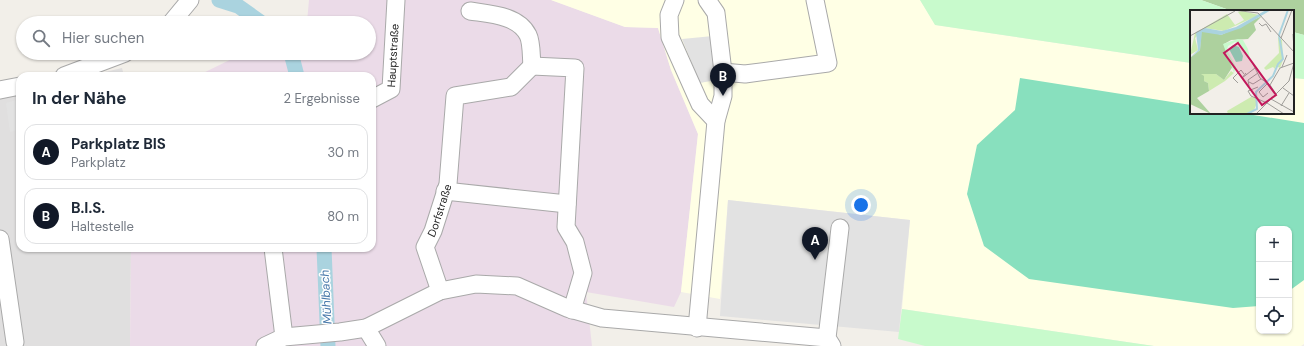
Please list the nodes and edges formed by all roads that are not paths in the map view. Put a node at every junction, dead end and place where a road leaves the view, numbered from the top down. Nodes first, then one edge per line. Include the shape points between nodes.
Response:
1 (396, 0) edge
2 (675, 0) edge
3 (707, 0) edge
4 (815, 0) edge
5 (188, 3) edge
6 (470, 11) dead end
7 (177, 16) edge
8 (107, 60) edge
9 (532, 66) junction
10 (75, 72) edge
11 (724, 72) junction
12 (16, 87) edge
13 (0, 90) edge
14 (376, 97) edge
15 (716, 121) junction
16 (445, 192) junction
17 (567, 204) junction
18 (840, 228) dead end
19 (0, 239) edge
20 (274, 252) edge
21 (440, 291) junction
22 (572, 310) junction
23 (366, 328) junction
24 (697, 328) junction
25 (782, 333) junction
26 (292, 337) junction
27 (830, 342) edge
28 (15, 345) edge
29 (265, 346) edge
30 (377, 346) edge
31 (794, 346) edge

1 - 14 street, Hauptstraße via 391,89
2 - 15 street via 669,16 670,37 700,104
3 - 11 street via 716,14
4 - 11 street via 828,64 745,74
5 - 7 street
6 - 9 street via 511,19 521,26 528,35
8 - 10 street
9 - 16 street, Dorfstraße via 511,87 455,96 448,184
9 - 17 street via 575,68
11 - 15 street via 723,96
12 - 13 street
15 - 24 street
16 - 17 street
16 - 21 street, Dorfstraße via 433,231 425,247
17 - 22 street via 566,227 576,242 583,273
18 - 27 street
19 - 28 street
20 - 26 street
21 - 22 street via 476,284 517,286
21 - 23 street
22 - 24 street via 602,318
23 - 26 street
23 - 30 street
24 - 25 street
25 - 27 street
25 - 31 street
26 - 29 street

